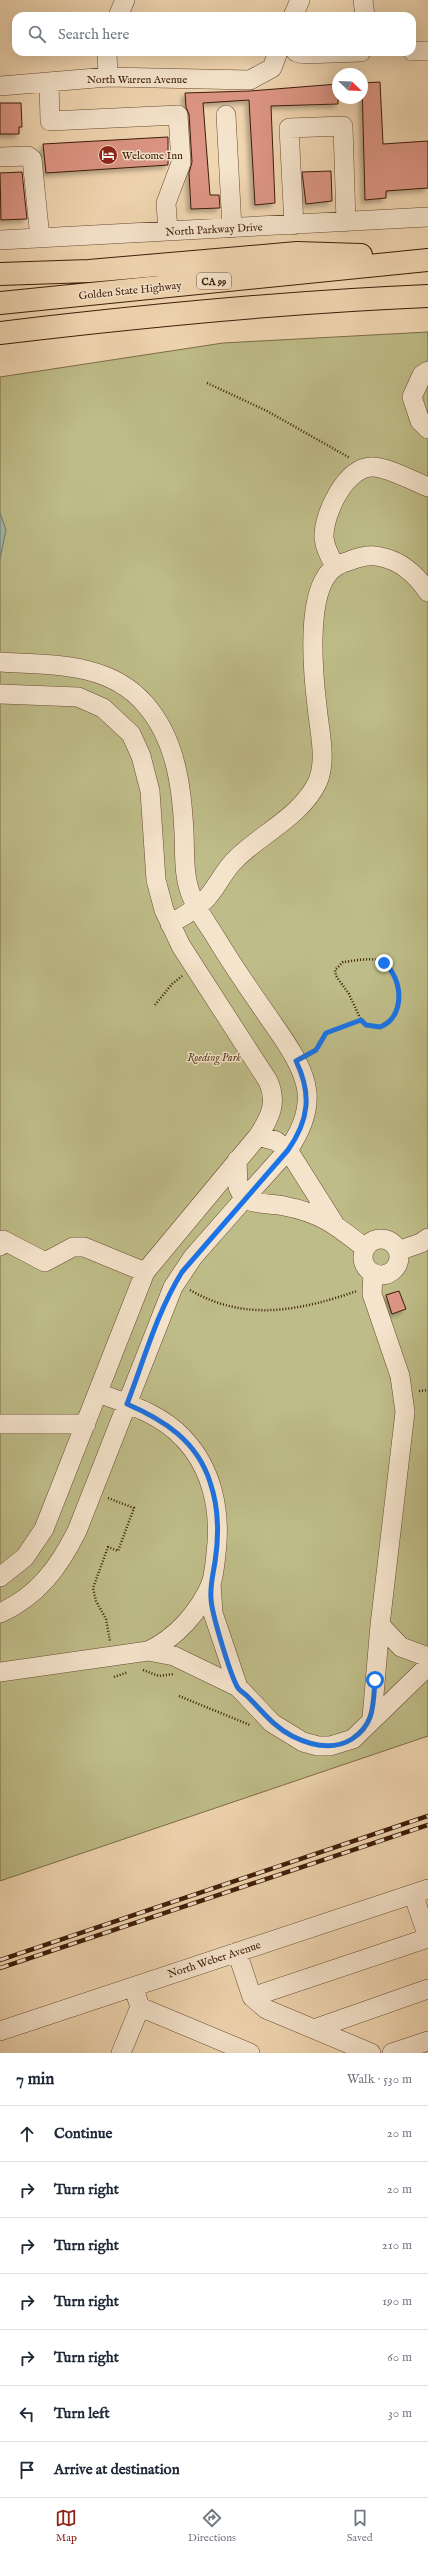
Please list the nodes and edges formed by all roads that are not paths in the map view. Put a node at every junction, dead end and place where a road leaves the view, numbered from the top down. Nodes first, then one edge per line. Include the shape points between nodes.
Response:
1 (125, 0) edge
2 (300, 0) edge
3 (363, 0) edge
4 (120, 12) edge
5 (295, 12) edge
6 (364, 12) edge
7 (416, 51) edge
8 (428, 51) edge
9 (107, 56) edge
10 (275, 60) edge
11 (108, 77) junction
12 (49, 82) junction
13 (0, 86) edge
14 (226, 115) dead end
15 (0, 157) edge
16 (428, 217) edge
17 (346, 222) junction
18 (294, 225) junction
19 (232, 228) junction
20 (168, 232) junction
21 (40, 238) junction
22 (0, 240) edge
23 (428, 259) edge
24 (0, 274) edge
25 (428, 296) edge
26 (331, 300) junction
27 (0, 303) edge
28 (428, 304) edge
29 (0, 334) edge
30 (428, 371) edge
31 (428, 429) edge
32 (428, 487) edge
33 (335, 566) junction
34 (428, 592) edge
35 (0, 662) edge
36 (0, 694) edge
37 (197, 907) junction
38 (170, 924) junction
39 (258, 1136) junction
40 (288, 1150) junction
41 (237, 1160) junction
42 (244, 1199) junction
43 (334, 1223) junction
44 (426, 1241) edge
45 (0, 1246) edge
46 (365, 1248) junction
47 (398, 1251) junction
48 (145, 1272) junction
49 (373, 1280) junction
50 (128, 1314) junction
51 (156, 1325) junction
52 (98, 1393) junction
53 (127, 1404) junction
54 (0, 1424) edge
55 (86, 1424) junction
56 (0, 1577) edge
57 (211, 1583) junction
58 (0, 1613) edge
59 (380, 1626) junction
60 (148, 1651) junction
61 (428, 1656) edge
62 (428, 1666) edge
63 (0, 1672) edge
64 (238, 1687) junction
65 (372, 1718) junction
66 (421, 1892) edge
67 (427, 1933) edge
68 (237, 1952) junction
69 (132, 1986) junction
70 (428, 1989) edge
71 (252, 1997) junction
72 (140, 2007) junction
73 (314, 2029) junction
74 (0, 2030) edge
75 (428, 2041) edge
76 (121, 2053) edge
77 (250, 2053) edge
78 (371, 2053) edge
79 (392, 2053) edge

1 - 4 street
2 - 5 street
3 - 6 street
7 - 8 street
9 - 11 street
10 - 11 street, North Warren Avenue via 250,80
11 - 12 street, North Warren Avenue
12 - 13 street, North Warren Avenue
12 - 20 street via 50,121 178,115 181,163 166,203
14 - 19 street
15 - 21 street via 28,156 32,159
16 - 17 street, North Parkway Drive
17 - 18 street, North Parkway Drive
17 - 18 street via 343,126 288,128
18 - 19 street, North Parkway Drive
19 - 20 street, North Parkway Drive
20 - 21 street, North Parkway Drive
21 - 22 street, North Parkway Drive
23 - 24 highway via 297,253 89,271
23 - 27 highway, Golden State Highway / CA 99
25 - 26 highway
26 - 28 highway
26 - 29 highway via 112,320
30 - 31 street via 422,375 412,397 420,422
32 - 33 street via 372,466 358,470 339,492 326,520 324,540
33 - 34 street via 358,558 383,557 407,569
33 - 37 street via 323,581 316,610 314,674 322,762 318,779 310,795 298,808 235,860
35 - 37 street via 63,666 99,673 124,686 145,703 166,736 174,758 181,790 186,874
36 - 38 street via 78,697 103,708 131,734 141,756 150,791 156,880
37 - 38 street
37 - 40 street via 296,1061 305,1082 307,1101 299,1132
38 - 39 street via 194,968 272,1089 272,1112
39 - 40 street via 276,1141
39 - 41 street
40 - 42 street
40 - 43 street
41 - 42 street via 238,1187
41 - 48 street
42 - 43 street via 253,1203 300,1210
42 - 51 street via 193,1257 176,1281
43 - 46 street
44 - 47 street
45 - 48 street via 3,1240 45,1262 73,1248 84,1247
46 - 47 street via 374,1240 386,1240
46 - 49 street via 363,1260
47 - 49 street via 398,1263 390,1272
48 - 50 street
49 - 59 street via 375,1306 400,1376 405,1412
50 - 51 street
50 - 52 street
51 - 53 street
52 - 53 street
52 - 55 street
53 - 57 street via 151,1414 172,1428 187,1443 204,1468 214,1495 218,1532
53 - 58 street via 78,1531 56,1569 34,1592
54 - 55 street
55 - 56 street via 41,1534 25,1558
57 - 60 street via 190,1618 164,1643
57 - 64 street via 213,1613
59 - 61 street via 401,1647
59 - 65 street
60 - 63 street
60 - 64 street via 174,1656
62 - 65 street
64 - 65 street via 272,1723 292,1736 318,1746 330,1746 353,1739
66 - 67 street
66 - 68 street, North Weber Avenue
67 - 71 street
68 - 69 street, North Weber Avenue
68 - 71 street
69 - 72 street
69 - 74 street, North Weber Avenue
70 - 73 street
71 - 73 street via 266,2009
72 - 76 street
72 - 77 street
73 - 78 street
75 - 79 street

